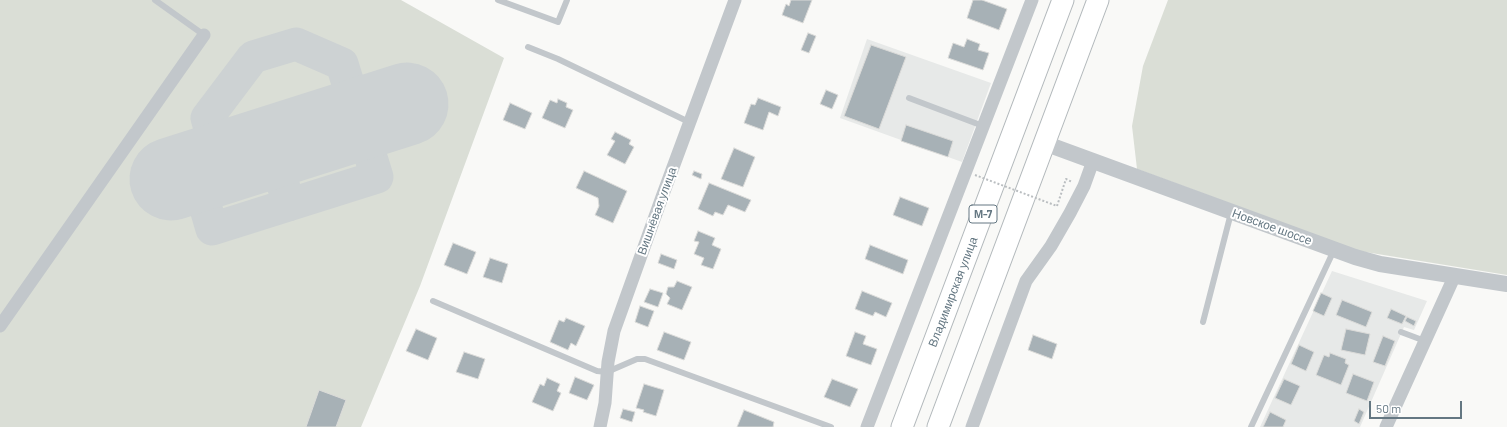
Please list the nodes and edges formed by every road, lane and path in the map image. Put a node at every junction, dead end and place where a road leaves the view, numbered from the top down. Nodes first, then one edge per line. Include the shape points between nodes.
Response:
1 (155, 0) edge
2 (498, 0) edge
3 (567, 0) edge
4 (734, 0) edge
5 (1032, 0) edge
6 (1063, 0) edge
7 (1098, 0) edge
8 (204, 35) joint
9 (528, 47) dead end
10 (909, 98) dead end
11 (689, 122) junction
12 (983, 126) junction
13 (1044, 143) junction
14 (1093, 161) junction
15 (976, 176) dead end
16 (1066, 179) dead end
17 (1232, 212) junction
18 (1334, 250) junction
19 (1455, 275) junction
20 (1507, 284) edge
21 (433, 301) dead end
22 (1203, 322) dead end
23 (0, 326) edge
24 (1401, 332) dead end
25 (1425, 341) junction
26 (607, 372) junction
27 (600, 427) edge
28 (831, 427) edge
29 (867, 427) edge
30 (902, 427) edge
31 (938, 427) edge
32 (972, 427) edge
33 (1251, 427) edge
34 (1386, 427) edge

1 - 8 lane
2 - 3 lane via 558,22
4 - 11 street, Вишнёвая улица
5 - 12 street
6 - 30 highway, Владимирская улица / М-7
7 - 13 highway, М-7
8 - 23 street
9 - 11 lane via 558,58
10 - 12 lane
11 - 26 street, Вишнёвая улица via 614,331
12 - 29 street
13 - 14 street, Новское шоссе
13 - 31 highway, М-7
14 - 17 street, Новское шоссе
14 - 32 street via 1070,213 1026,281
15 - 16 path, bridge via 1057,206
17 - 18 street, Новское шоссе
17 - 22 lane
18 - 19 street, Новское шоссе via 1380,264
18 - 33 lane
19 - 20 street, Новское шоссе
19 - 25 street
21 - 26 lane via 597,371
24 - 25 lane
25 - 34 street
26 - 27 street, Вишнёвая улица
26 - 28 lane via 637,359 645,359

